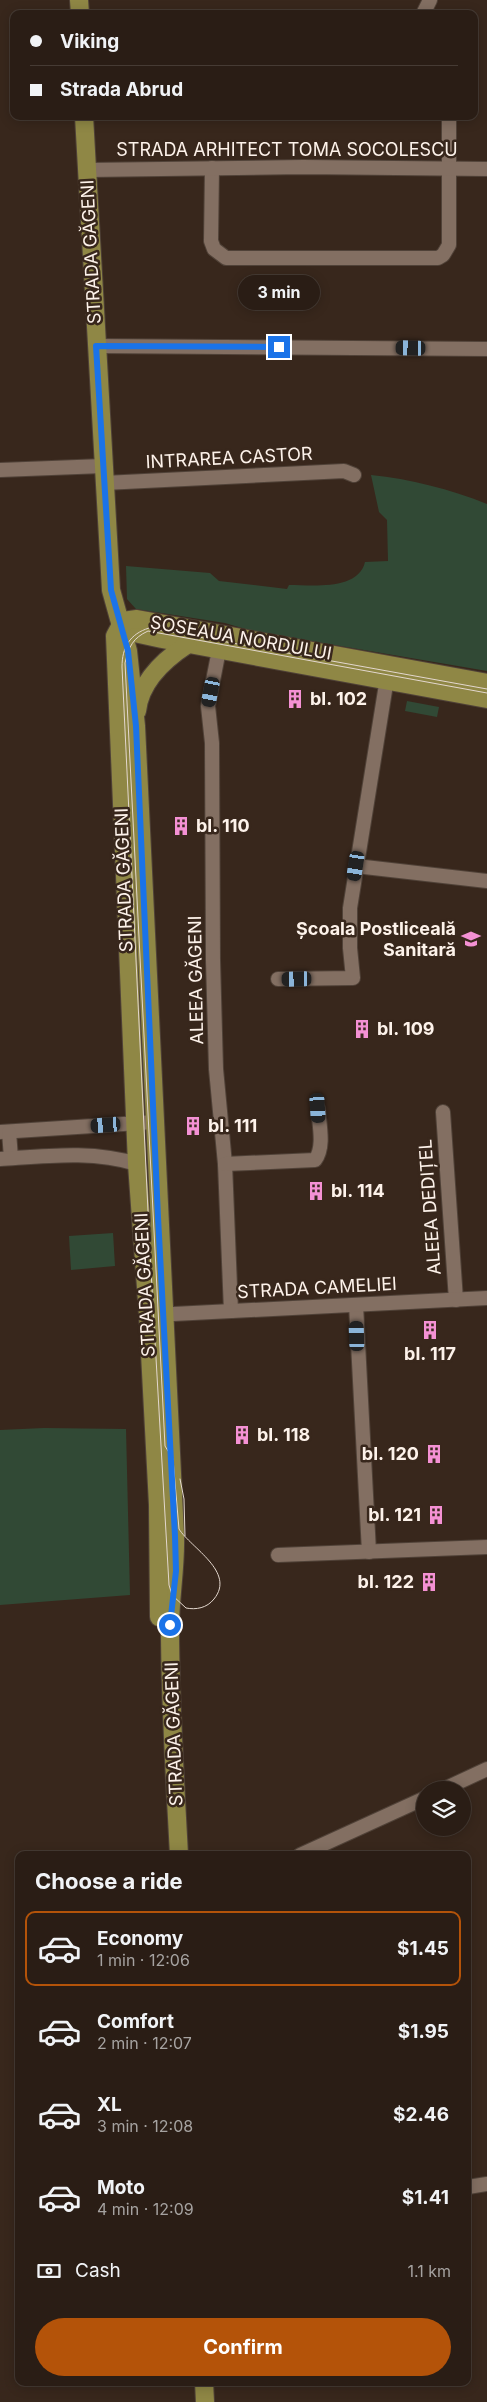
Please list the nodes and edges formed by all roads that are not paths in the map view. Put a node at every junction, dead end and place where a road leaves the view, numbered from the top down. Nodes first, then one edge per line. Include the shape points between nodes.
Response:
1 (84, 120) edge
2 (449, 120) edge
3 (212, 168) junction
4 (450, 168) junction
5 (487, 169) edge
6 (87, 170) junction
7 (96, 346) junction
8 (487, 349) edge
9 (0, 470) edge
10 (104, 474) junction
11 (354, 475) dead end
12 (120, 626) junction
13 (162, 639) junction
14 (188, 644) junction
15 (219, 650) junction
16 (130, 668) junction
17 (388, 673) junction
18 (487, 683) edge
19 (487, 699) edge
20 (136, 726) junction
21 (356, 866) junction
22 (487, 881) edge
23 (278, 979) dead end
24 (318, 1108) dead end
25 (443, 1112) dead end
26 (136, 1122) junction
27 (154, 1122) junction
28 (4, 1132) edge
29 (5, 1158) edge
30 (137, 1164) junction
31 (225, 1164) junction
32 (487, 1298) edge
33 (456, 1300) junction
34 (356, 1305) junction
35 (231, 1311) junction
36 (156, 1315) junction
37 (487, 1547) edge
38 (369, 1552) junction
39 (278, 1556) dead end
40 (165, 1624) junction
41 (487, 1769) edge
42 (461, 1781) edge
43 (416, 1802) edge
44 (167, 1851) edge
45 (178, 1851) edge
46 (309, 1851) edge
47 (487, 2184) edge
48 (471, 2187) edge
49 (194, 2386) edge
50 (204, 2386) edge
51 (195, 2402) edge
52 (205, 2402) edge

1 - 6 main road, STRADA GĂGENI
2 - 4 street
3 - 4 street, STRADA ARHITECT TOMA SOCOLESCU
3 - 4 street via 211,241 219,255 243,259 438,258 449,245
3 - 6 street, STRADA ARHITECT TOMA SOCOLESCU
4 - 5 street, STRADA ARHITECT TOMA SOCOLESCU
6 - 7 main road, STRADA GĂGENI
7 - 8 street
7 - 10 main road, STRADA GĂGENI
9 - 10 street, INTRAREA CASTOR
10 - 11 street, INTRAREA CASTOR via 344,471
10 - 12 main road, STRADA GĂGENI via 111,590
12 - 13 main road, ȘOSEAUA NORDULUI via 130,632
12 - 16 main road, STRADA GĂGENI
12 - 17 main road, ȘOSEAUA NORDULUI via 130,619 156,622
12 - 26 main road, STRADA GĂGENI via 114,641
13 - 14 main road, ȘOSEAUA NORDULUI
13 - 16 main road via 148,642 137,653
14 - 15 main road, ȘOSEAUA NORDULUI
14 - 20 main road via 164,662 147,684 138,707
15 - 17 main road, ȘOSEAUA NORDULUI
15 - 31 street, ALEEA GĂGENI via 208,718 212,743 216,1069
16 - 20 main road, STRADA GĂGENI
17 - 18 main road, ȘOSEAUA NORDULUI
17 - 19 main road, ȘOSEAUA NORDULUI via 394,689 441,696 450,692
17 - 21 street
20 - 27 main road, STRADA GĂGENI
21 - 22 street
21 - 23 street via 350,908 353,978
24 - 31 street via 321,1144 315,1160
25 - 33 street, ALEEA DEDIȚEL
26 - 27 street
26 - 28 street
26 - 30 main road, STRADA GĂGENI
27 - 36 main road, STRADA GĂGENI
28 - 29 street
29 - 30 street via 112,1156
30 - 36 main road, STRADA GĂGENI
31 - 35 street, ALEEA GĂGENI
32 - 33 street, STRADA CAMELIEI
33 - 34 street, STRADA CAMELIEI
34 - 35 street, STRADA CAMELIEI
34 - 38 street
35 - 36 street, STRADA CAMELIEI
36 - 40 main road, STRADA GĂGENI via 159,1514
37 - 38 street
38 - 39 street
40 - 44 main road, STRADA GĂGENI
40 - 45 main road, STRADA GĂGENI
41 - 42 street
43 - 46 street
47 - 48 street
49 - 51 main road
50 - 52 main road

